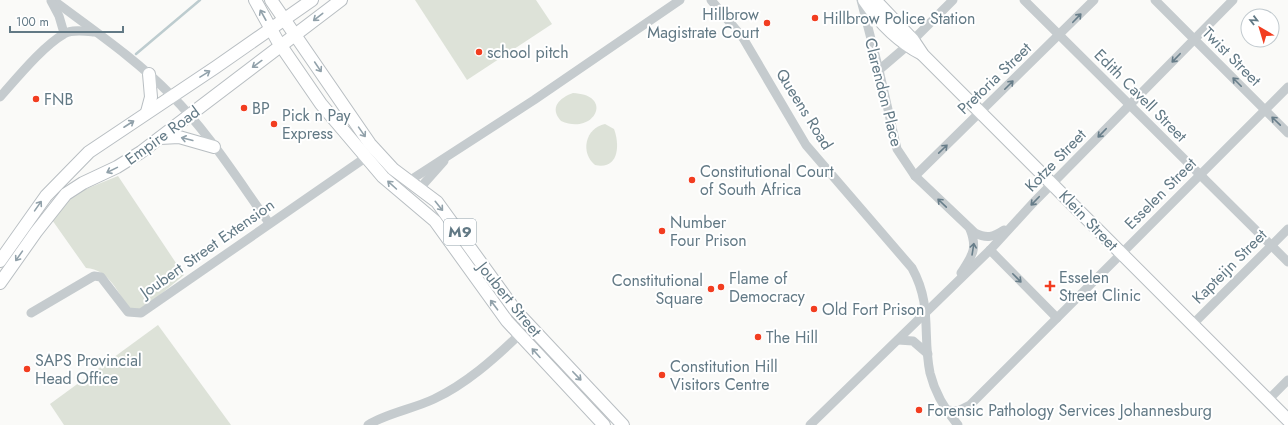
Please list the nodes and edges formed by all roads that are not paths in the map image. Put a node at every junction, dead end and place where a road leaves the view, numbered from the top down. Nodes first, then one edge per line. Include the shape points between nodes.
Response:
1 (51, 0) edge
2 (256, 0) edge
3 (271, 0) edge
4 (312, 0) edge
5 (341, 0) edge
6 (680, 0) edge
7 (711, 0) edge
8 (862, 0) edge
9 (875, 0) edge
10 (953, 0) edge
11 (1024, 0) edge
12 (1094, 0) edge
13 (1155, 0) edge
14 (1233, 0) edge
15 (285, 19) junction
16 (271, 29) junction
17 (94, 32) junction
18 (64, 33) junction
19 (296, 35) junction
20 (1059, 35) junction
21 (1194, 39) junction
22 (910, 43) junction
23 (281, 46) junction
24 (879, 70) junction
25 (149, 74) junction
26 (1288, 86) edge
27 (172, 95) junction
28 (0, 96) edge
29 (1129, 105) junction
30 (1265, 110) junction
31 (147, 112) junction
32 (982, 112) junction
33 (189, 115) junction
34 (1288, 132) edge
35 (160, 138) junction
36 (214, 147) junction
37 (365, 158) junction
38 (446, 158) junction
39 (1200, 174) junction
40 (915, 176) junction
41 (409, 181) junction
42 (1053, 183) junction
43 (420, 188) junction
44 (1018, 220) junction
45 (268, 223) junction
46 (970, 229) junction
47 (1288, 229) edge
48 (1271, 245) junction
49 (990, 250) junction
50 (1120, 253) junction
51 (0, 261) edge
52 (1288, 262) edge
53 (0, 283) edge
54 (948, 290) junction
55 (926, 311) junction
56 (31, 313) dead end
57 (1057, 318) junction
58 (1192, 325) junction
59 (519, 335) junction
60 (898, 340) junction
61 (928, 354) junction
62 (1288, 380) edge
63 (1268, 400) junction
64 (946, 410) junction
65 (1288, 420) edge
66 (368, 425) edge
67 (604, 425) edge
68 (623, 425) edge
69 (810, 425) edge
70 (958, 425) edge

1 - 17 street
1 - 18 street
16 -> 2 main road, M9
3 - 15 main road, M9
4 - 15 main road, Empire Road
5 -> 19 main road, Empire Road
6 - 38 street
7 - 55 street, Queens Road via 747,44 806,145 912,268 922,289
8 - 22 main road, Klein Street via 880,21
8 - 24 street, Clarendon Place
9 - 22 main road, Clarendon Place
10 - 22 street
11 - 20 street, Edith Cavell Street
20 -> 12 street, Pretoria Street
13 - 21 street, Twist Street
14 - 21 street, Kotze Street
15 - 16 main road, Empire Road
15 - 19 main road, Joubert Street / M9
16 - 23 main road, Joubert Street / M9
27 -> 16 main road, Empire Road
17 - 18 street
17 - 25 street
18 - 28 street via 37,56
19 - 23 main road, Empire Road
19 -> 41 main road, Joubert Street / M9 via 370,144 388,164
20 - 29 street, Edith Cavell Street
32 -> 20 street, Pretoria Street
21 -> 29 street, Kotze Street
30 -> 21 street, Twist Street
22 - 24 street
22 - 32 main road, Klein Street
23 -> 33 main road, Empire Road
23 - 37 main road, Joubert Street / M9 via 321,104
24 - 40 street, Clarendon Place via 897,149
25 - 27 street
25 - 31 main road via 151,97
26 - 30 street, Esselen Street
27 - 31 main road, Empire Road
27 - 33 street
29 - 39 street, Edith Cavell Street
29 -> 42 street, Kotze Street
34 -> 30 street, Twist Street
30 - 39 street, Esselen Street
51 -> 31 main road, Empire Road via 46,196 76,163
40 -> 32 street, Pretoria Street
32 - 42 main road, Klein Street
33 - 35 main road, Empire Road
33 - 36 street
36 -> 35 main road via 179,137
35 -> 53 main road, Empire Road via 128,161 66,194
36 - 45 street
37 - 45 street, Joubert Street Extension
59 -> 37 main road, Joubert Street / M9 via 487,296 439,226 422,209 391,186
38 - 41 street
38 - 43 street
39 - 48 street, Edith Cavell Street
39 - 50 street, Esselen Street
46 -> 40 street, Clarendon Place
41 - 43 main road, Joubert Street / M9
42 -> 44 street, Kotze Street
42 - 50 main road, Klein Street
43 -> 68 main road, Joubert Street / M9 via 437,202 515,310
44 - 46 street, Clarendon Place via 992,237 980,236
44 - 49 street, Kotze Street
45 - 56 street, Joubert Street Extension via 141,313 128,312 101,277 94,276
54 -> 46 street via 974,250
47 - 48 street, Kapteijn Street
48 - 52 street, Edith Cavell Street
48 - 58 street, Kapteijn Street
49 - 54 street, Kotze Street
49 -> 57 street
50 - 57 street, Esselen Street
50 - 58 main road, Klein Street
54 - 55 street, Kotze Street
55 - 60 street, Kotze Street
55 - 61 street, Queens Road
57 - 64 street, Esselen Street via 970,405 958,411
58 - 63 main road, Klein Street
59 - 66 street via 457,386 435,399
67 -> 59 main road, Joubert Street / M9
60 - 61 street via 913,341
60 - 69 street, Kotze Street
61 - 64 street, Queens Road via 934,385
62 - 63 street
63 - 65 main road, Klein Street
64 - 70 street, Queens Road

